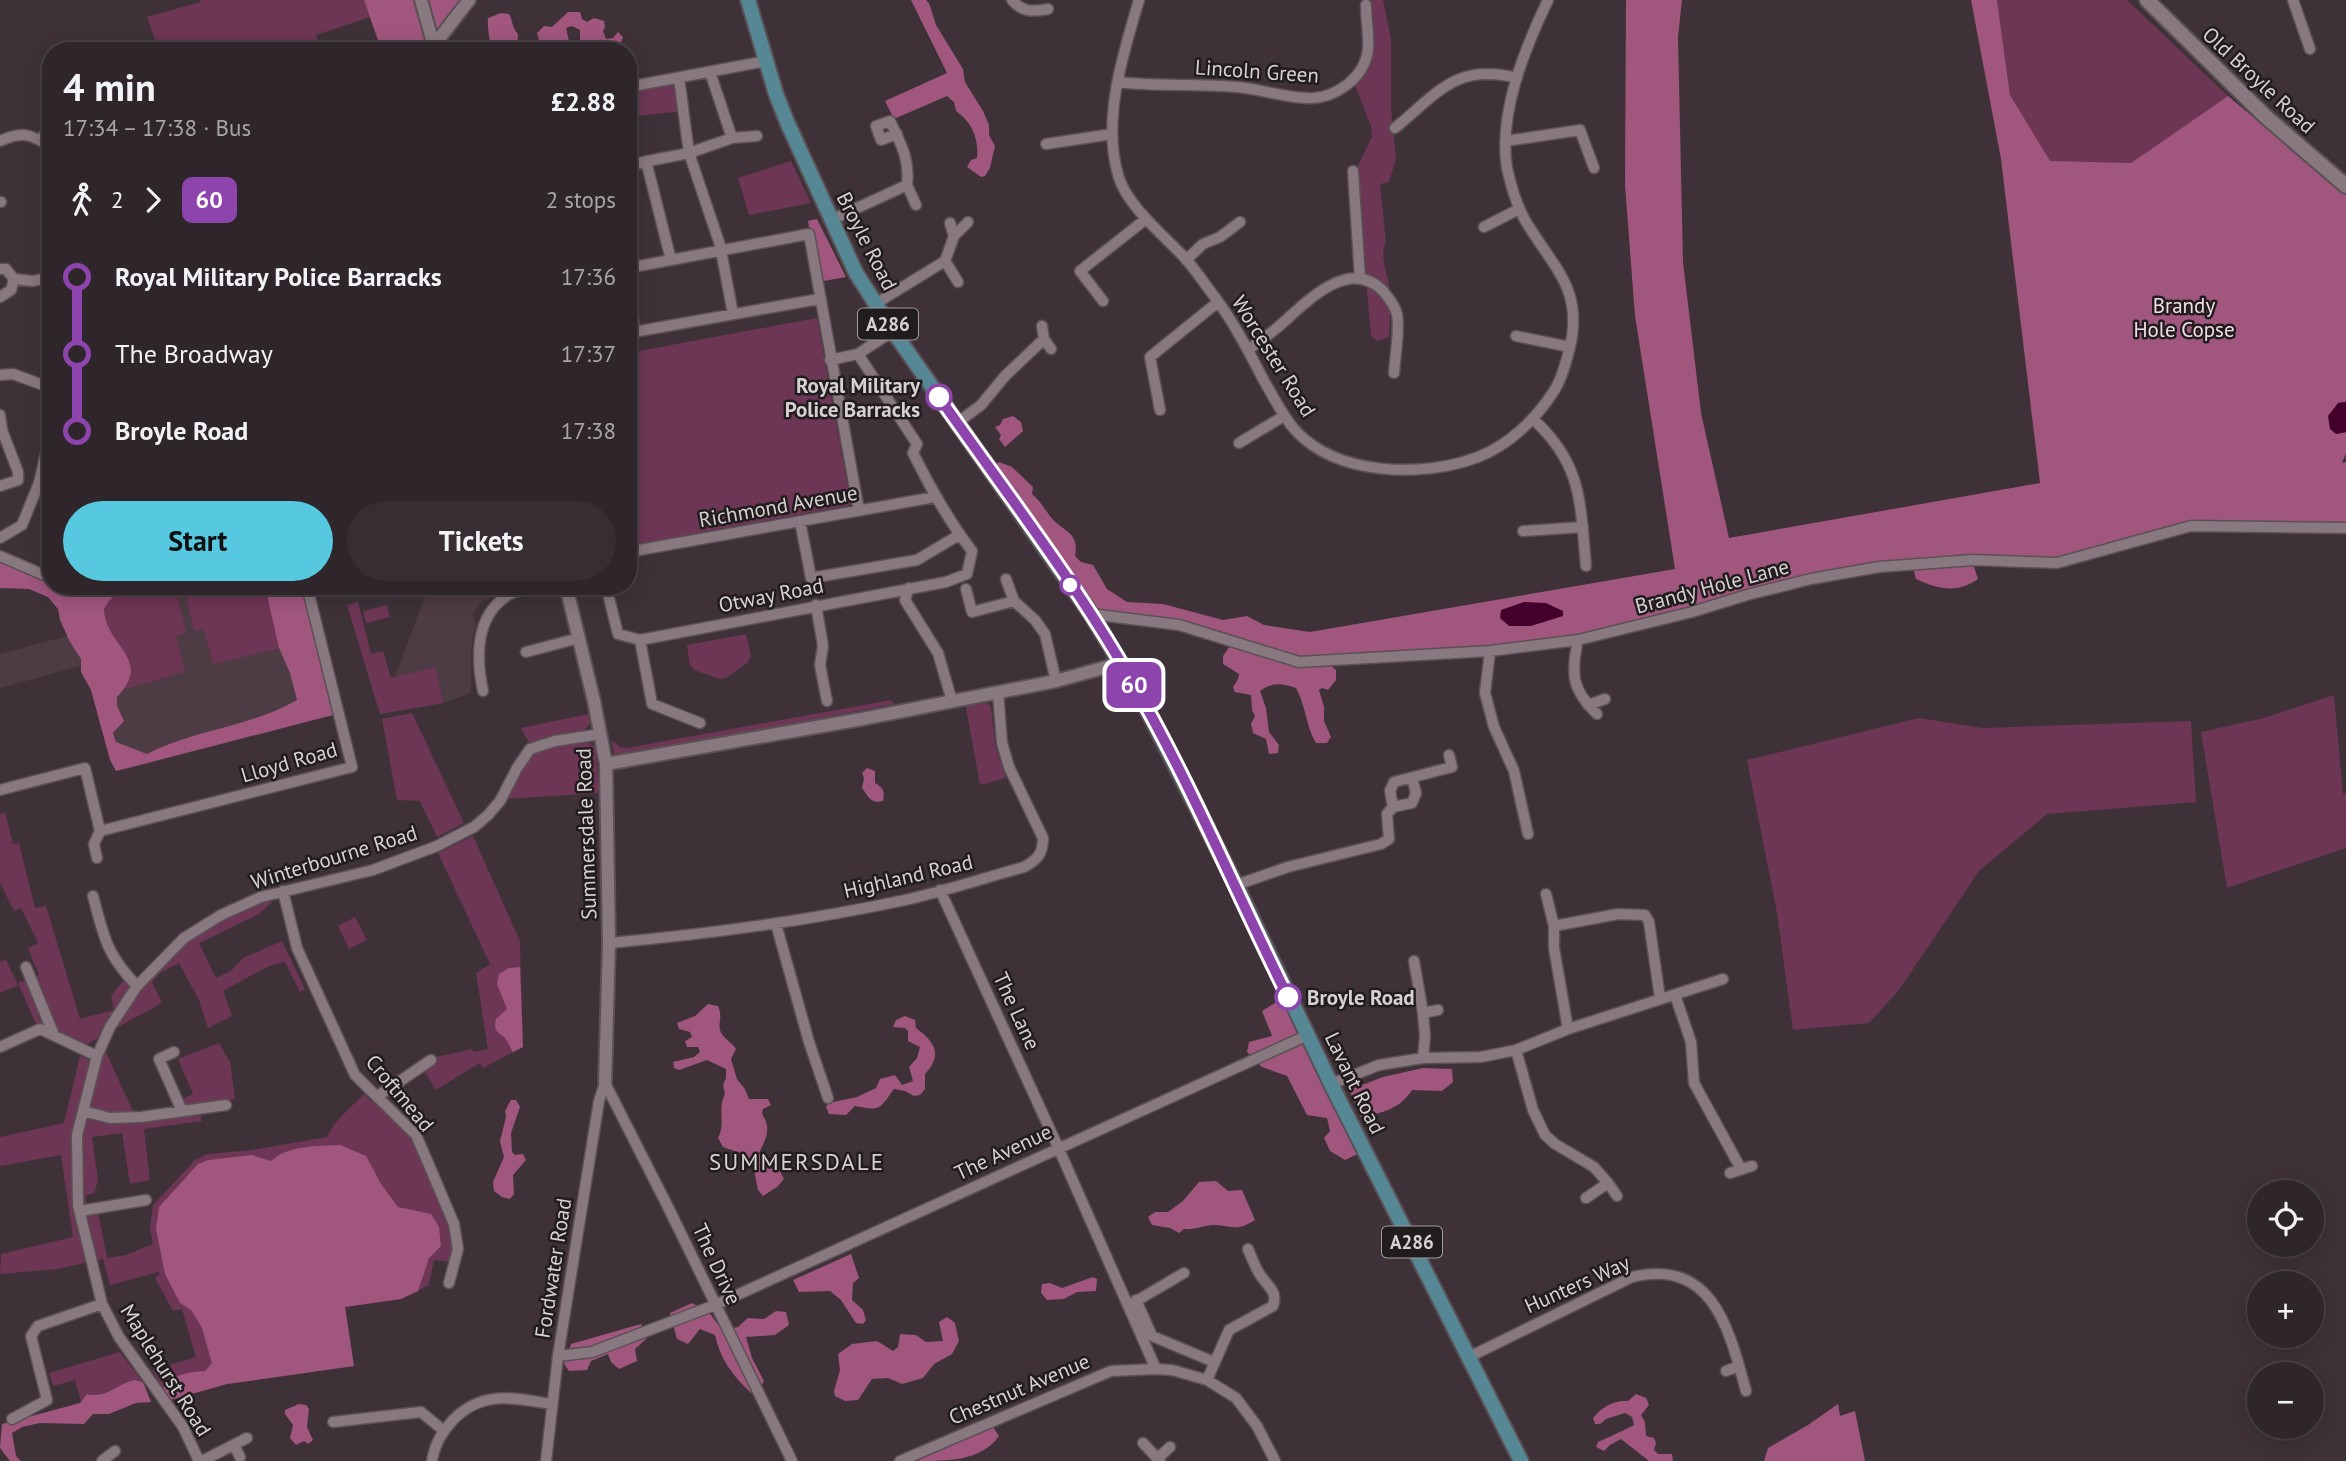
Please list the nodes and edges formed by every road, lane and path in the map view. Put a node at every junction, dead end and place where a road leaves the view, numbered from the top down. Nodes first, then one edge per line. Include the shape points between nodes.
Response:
1 (421, 0) edge
2 (469, 0) edge
3 (748, 0) edge
4 (1012, 0) edge
5 (1139, 0) edge
6 (1548, 0) edge
7 (2147, 0) edge
8 (2293, 0) edge
9 (1366, 5) dead end
10 (1048, 9) dead end
11 (434, 42) edge
12 (439, 42) edge
13 (2310, 50) dead end
14 (766, 61) junction
15 (709, 72) junction
16 (678, 78) junction
17 (1517, 78) junction
18 (1118, 82) junction
19 (637, 86) edge
20 (1395, 128) dead end
21 (897, 134) dead end
22 (1112, 134) junction
23 (757, 136) dead end
24 (42, 137) edge
25 (732, 138) junction
26 (40, 140) joint
27 (0, 141) edge
28 (1506, 141) junction
29 (1046, 144) dead end
30 (689, 153) junction
31 (646, 161) junction
32 (637, 163) edge
33 (1594, 168) dead end
34 (1353, 171) dead end
35 (907, 185) junction
36 (2346, 187) edge
37 (916, 205) dead end
38 (1520, 209) junction
39 (1146, 219) junction
40 (831, 220) junction
41 (968, 222) dead end
42 (1240, 222) dead end
43 (950, 223) dead end
44 (1484, 227) dead end
45 (954, 236) junction
46 (721, 250) junction
47 (671, 260) junction
48 (1186, 260) junction
49 (945, 261) junction
50 (637, 266) edge
51 (0, 268) edge
52 (1360, 278) junction
53 (14, 279) junction
54 (42, 279) edge
55 (958, 282) dead end
56 (0, 297) edge
57 (819, 299) junction
58 (1103, 301) dead end
59 (1219, 302) junction
60 (875, 304) junction
61 (733, 314) junction
62 (1042, 326) dead end
63 (893, 331) junction
64 (637, 332) edge
65 (1516, 336) dead end
66 (1044, 339) junction
67 (1570, 347) junction
68 (1051, 349) dead end
69 (1248, 350) junction
70 (858, 354) junction
71 (830, 360) junction
72 (1394, 373) dead end
73 (0, 375) edge
74 (42, 385) edge
75 (1160, 410) dead end
76 (0, 415) edge
77 (1284, 416) junction
78 (1533, 419) junction
79 (957, 423) junction
80 (1239, 443) dead end
81 (42, 470) edge
82 (0, 486) edge
83 (935, 497) junction
84 (859, 511) junction
85 (800, 521) junction
86 (1583, 527) junction
87 (2346, 528) edge
88 (1523, 531) dead end
89 (959, 535) junction
90 (0, 538) edge
91 (637, 550) edge
92 (0, 556) edge
93 (1586, 566) dead end
94 (42, 574) edge
95 (1006, 579) dead end
96 (909, 588) junction
97 (966, 589) dead end
98 (309, 595) edge
99 (511, 595) edge
100 (568, 595) edge
101 (608, 595) edge
102 (1014, 601) junction
103 (816, 605) junction
104 (1091, 614) junction
105 (579, 638) junction
106 (1578, 639) junction
107 (640, 640) junction
108 (1490, 651) junction
109 (526, 652) dead end
110 (1122, 663) junction
111 (1056, 681) junction
112 (483, 691) dead end
113 (998, 692) junction
114 (1605, 699) dead end
115 (827, 701) dead end
116 (952, 701) junction
117 (1588, 705) junction
118 (1597, 713) dead end
119 (700, 723) dead end
120 (601, 734) junction
121 (1449, 755) dead end
122 (606, 764) junction
123 (1412, 778) junction
124 (0, 790) edge
125 (1394, 807) junction
126 (100, 831) junction
127 (1528, 834) dead end
128 (1323, 845) dead end
129 (97, 858) dead end
130 (1326, 858) junction
131 (1236, 885) junction
132 (940, 890) junction
133 (283, 891) junction
134 (1546, 894) dead end
135 (93, 896) dead end
136 (776, 924) junction
137 (1554, 926) junction
138 (609, 943) junction
139 (1414, 961) dead end
140 (26, 967) dead end
141 (1723, 979) dead end
142 (137, 986) junction
143 (1675, 995) junction
144 (1660, 998) junction
145 (1438, 1010) dead end
146 (1423, 1013) junction
147 (1567, 1029) junction
148 (54, 1035) junction
149 (1308, 1035) junction
150 (0, 1047) edge
151 (1516, 1050) junction
152 (174, 1052) dead end
153 (97, 1056) junction
154 (1423, 1058) junction
155 (431, 1060) dead end
156 (605, 1083) junction
157 (1331, 1084) junction
158 (830, 1093) dead end
159 (378, 1096) junction
160 (226, 1105) dead end
161 (83, 1111) junction
162 (182, 1111) junction
163 (77, 1135) joint
164 (1058, 1147) junction
165 (1752, 1166) dead end
166 (1741, 1169) junction
167 (1730, 1172) dead end
168 (1608, 1184) junction
169 (1617, 1196) dead end
170 (1586, 1198) dead end
171 (146, 1200) dead end
172 (79, 1211) junction
173 (1248, 1249) dead end
174 (1184, 1273) dead end
175 (449, 1283) dead end
176 (1132, 1303) junction
177 (102, 1304) junction
178 (715, 1305) junction
179 (558, 1356) junction
180 (1469, 1357) junction
181 (1214, 1362) junction
182 (1739, 1366) junction
183 (1156, 1369) junction
184 (1726, 1371) dead end
185 (1207, 1380) junction
186 (1746, 1391) dead end
187 (551, 1404) junction
188 (12, 1419) dead end
189 (333, 1422) dead end
190 (443, 1430) junction
191 (247, 1438) dead end
192 (1143, 1443) dead end
193 (234, 1445) junction
194 (1170, 1447) dead end
195 (115, 1451) dead end
196 (240, 1457) dead end
197 (1159, 1460) edge
198 (102, 1461) edge
199 (200, 1461) edge
200 (432, 1461) edge
201 (546, 1461) edge
202 (792, 1461) edge
203 (900, 1461) edge
204 (1275, 1461) edge
205 (1521, 1461) edge

1 - 11 street
2 - 12 street
3 - 14 main road, Broyle Road / A286
4 - 10 street via 1019,8 1034,12
5 - 18 street, Worcester Road
6 - 17 street, Worcester Road
7 - 36 main road, Old Broyle Road via 2266,117
8 - 13 street
9 - 18 street, Lincoln Green via 1368,50 1364,62 1350,82 1332,94 1308,99 1236,87
14 - 15 street
14 - 40 main road, Broyle Road / A286 via 787,122
15 - 16 street
15 - 25 street
16 - 19 street
16 - 30 street
17 - 20 street via 1485,72 1460,78
17 - 28 street, Worcester Road
18 - 22 street, Worcester Road
21 - 35 street via 909,165
22 - 29 street
22 - 39 street, Worcester Road via 1120,181
23 - 25 street
24 - 26 street
25 - 30 street
26 - 27 street via 22,134
28 - 33 street via 1580,130
28 - 38 street, Worcester Road via 1510,179
30 - 31 street
30 - 46 street
31 - 32 street
31 - 47 street
34 - 52 street
35 - 37 street
35 - 40 street
38 - 44 street
38 - 67 street, Worcester Road via 1563,276 1574,314
39 - 48 street, Worcester Road
39 - 58 street via 1080,271
40 - 60 main road, Broyle Road / A286
41 - 45 street
42 - 48 street
43 - 45 street
45 - 49 street
46 - 47 street
46 - 57 street via 809,233
46 - 61 street
47 - 50 street
48 - 59 street, Worcester Road
49 - 55 street
49 - 60 street
51 - 53 street via 6,268
52 - 69 street via 1321,290
52 - 72 street via 1375,283 1397,313
53 - 54 street
53 - 56 street via 11,290
57 - 61 street
57 - 71 street
59 - 69 street, Worcester Road
59 - 75 street via 1150,357
60 - 63 main road, Broyle Road / A286
61 - 64 street
62 - 66 street
63 - 70 street
63 - 79 main road, Broyle Road / A286
65 - 67 street
66 - 68 street
66 - 79 street via 981,405
67 - 78 street, Worcester Road via 1555,389
69 - 77 street, Worcester Road
70 - 71 street
70 - 83 street, Otway Road via 916,444 913,453
71 - 84 street
73 - 74 street via 13,374
76 - 82 street via 18,472 18,480
77 - 78 street, Worcester Road via 1327,454 1369,466 1404,468 1443,466 1479,457
77 - 80 street
78 - 86 street via 1569,462
79 - 104 main road, Broyle Road / A286
81 - 90 street via 22,525
83 - 84 street, Richmond Avenue
83 - 89 street, Otway Road
84 - 85 street, Richmond Avenue
85 - 89 street via 811,578 916,560
85 - 91 street, Richmond Avenue
86 - 88 street
86 - 93 street
87 - 106 street, Brandy Hole Lane via 2191,526 2057,563 1973,560 1879,567 1811,579
89 - 96 street, Otway Road via 972,551 967,575
92 - 94 street
95 - 102 street
96 - 103 street, Otway Road
96 - 116 street via 905,600 938,653
97 - 102 street via 972,612
98 - 126 street, Lloyd Road via 352,767
99 - 112 street via 485,622 478,654
100 - 105 street, Summersdale Road
101 - 107 street via 618,634
102 - 111 street via 1045,634
103 - 107 street, Otway Road
103 - 115 street
104 - 108 street, Brandy Hole Lane via 1178,625 1299,662
104 - 110 main road, Lavant Road / A286
105 - 109 street
105 - 120 street, Summersdale Road
106 - 108 street, Brandy Hole Lane
106 - 117 street via 1572,667 1580,698
107 - 119 street via 652,704
108 - 127 street via 1485,693 1514,771
110 - 111 street
110 - 131 main road, Lavant Road / A286
111 - 113 street
113 - 116 street
113 - 132 street, Highland Road via 1002,743 1043,838 1043,849 1024,867
114 - 117 street
116 - 122 street
117 - 118 street
120 - 122 street, Summersdale Road
120 - 133 street, Winterbourne Road via 530,749 488,815 437,846 373,870
121 - 123 street via 1452,767
122 - 138 street, Summersdale Road
123 - 125 street via 1416,793 1412,803
123 - 125 street via 1394,782 1390,791
124 - 126 street via 85,768
125 - 130 street via 1387,814 1389,839
126 - 129 street via 94,844
128 - 130 street
130 - 131 street
131 - 149 main road, Lavant Road / A286
132 - 136 street, Highland Road
132 - 164 street, The Lane
133 - 142 street, Winterbourne Road via 221,915 184,938
133 - 159 street, Croftmead via 297,947 355,1075
134 - 137 street
135 - 142 street via 106,944
136 - 138 street, Highland Road
136 - 158 street via 809,1042
137 - 144 street via 1618,914 1645,915
137 - 147 street
138 - 156 street, Summersdale Road
139 - 146 street
140 - 148 street
141 - 143 street
142 - 153 street, Winterbourne Road
143 - 144 street
143 - 166 street via 1691,1042 1694,1083
144 - 147 street
145 - 146 street
146 - 154 street
147 - 151 street
148 - 150 street via 40,1029
148 - 153 street
149 - 157 main road, Lavant Road / A286
149 - 164 street, The Avenue
151 - 154 street via 1481,1057
151 - 168 street via 1545,1135 1594,1167
152 - 162 street via 159,1059
153 - 161 street, Winterbourne Road
154 - 157 street via 1379,1065
155 - 159 street
156 - 178 street, The Drive
156 - 179 street, Fordwater Road
157 - 180 main road, Lavant Road / A286
159 - 175 street, Croftmead via 415,1135 454,1224 458,1249
160 - 162 street
161 - 162 street via 110,1118
161 - 163 street, Winterbourne Road
163 - 172 street, Maplehurst Road
164 - 176 street
164 - 178 street, The Avenue
165 - 166 street
166 - 167 street
168 - 169 street
168 - 170 street
171 - 172 street
172 - 177 street, Maplehurst Road
173 - 181 street via 1276,1298 1273,1306 1229,1330
174 - 176 street
176 - 181 street via 1152,1336
176 - 183 street
177 - 188 street via 38,1326 31,1336 47,1400
177 - 199 street, Maplehurst Road via 183,1427
178 - 179 street, The Avenue via 592,1352
178 - 202 street, The Drive
179 - 187 street, Fordwater Road
180 - 182 street, Hunters Way via 1632,1278 1669,1273 1689,1280 1708,1295
180 - 205 main road, Lavant Road / A286
181 - 185 street
182 - 184 street
182 - 186 street, Hunters Way
183 - 185 street, Chestnut Avenue
183 - 203 street, Chestnut Avenue via 1111,1371
185 - 204 street, Chestnut Avenue via 1237,1398
187 - 190 street via 512,1397 487,1399 466,1407
187 - 201 street, Fordwater Road
189 - 190 street via 421,1412
190 - 200 street
191 - 193 street
192 - 197 street
193 - 196 street
193 - 199 street
194 - 197 street
195 - 198 street

